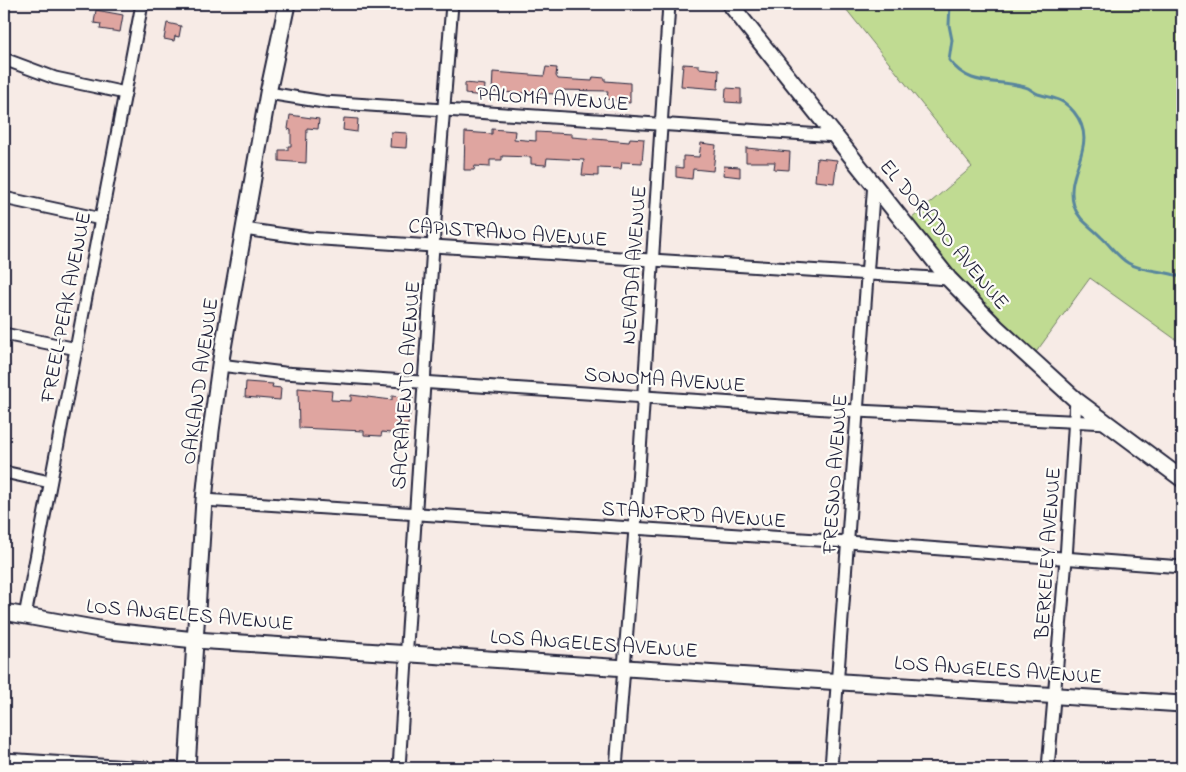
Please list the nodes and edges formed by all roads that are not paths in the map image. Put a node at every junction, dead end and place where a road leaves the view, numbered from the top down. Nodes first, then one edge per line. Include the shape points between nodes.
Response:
1 (142, 4) edge
2 (287, 4) edge
3 (452, 4) edge
4 (669, 4) edge
5 (730, 4) edge
6 (4, 59) edge
7 (125, 93) junction
8 (268, 93) junction
9 (444, 109) junction
10 (661, 124) junction
11 (837, 136) junction
12 (874, 182) junction
13 (4, 198) edge
14 (101, 219) junction
15 (244, 229) junction
16 (433, 246) junction
17 (652, 261) junction
18 (868, 272) junction
19 (949, 278) junction
20 (4, 334) edge
21 (76, 349) junction
22 (220, 365) junction
23 (425, 382) junction
24 (642, 397) junction
25 (1076, 400) junction
26 (857, 411) junction
27 (1074, 422) junction
28 (1108, 424) junction
29 (4, 472) edge
30 (1182, 479) edge
31 (50, 482) junction
32 (204, 500) junction
33 (416, 515) junction
34 (635, 529) junction
35 (848, 542) junction
36 (1066, 559) junction
37 (1182, 567) edge
38 (4, 612) edge
39 (25, 616) junction
40 (195, 640) junction
41 (408, 652) junction
42 (625, 666) junction
43 (838, 680) junction
44 (1056, 694) junction
45 (1182, 704) edge
46 (4, 759) edge
47 (147, 768) edge
48 (187, 768) edge
49 (399, 768) edge
50 (616, 768) edge
51 (831, 768) edge
52 (1048, 768) edge

1 - 7 street, FREEL-PEAK AVENUE
2 - 8 street, OAKLAND AVENUE
3 - 9 street, SACRAMENTO AVENUE
4 - 10 street, NEVADA AVENUE
5 - 11 street, EL DORADO AVENUE
6 - 7 street via 55,78
7 - 14 street, FREEL-PEAK AVENUE
8 - 9 street, PALOMA AVENUE via 324,102
8 - 15 street, OAKLAND AVENUE
9 - 10 street, PALOMA AVENUE
9 - 16 street, SACRAMENTO AVENUE
10 - 11 street, PALOMA AVENUE
10 - 17 street, NEVADA AVENUE
11 - 12 street, EL DORADO AVENUE
12 - 18 street, FRESNO AVENUE
12 - 19 street, EL DORADO AVENUE
13 - 14 street
14 - 21 street, FREEL-PEAK AVENUE
15 - 16 street, CAPISTRANO AVENUE via 307,238
15 - 22 street, OAKLAND AVENUE
16 - 17 street, CAPISTRANO AVENUE
16 - 23 street, SACRAMENTO AVENUE
17 - 18 street, CAPISTRANO AVENUE
17 - 24 street, NEVADA AVENUE
18 - 19 street, CAPISTRANO AVENUE
18 - 26 street, FRESNO AVENUE
19 - 25 street, EL DORADO AVENUE via 1032,363
20 - 21 street
21 - 31 street, FREEL-PEAK AVENUE
22 - 23 street, SONOMA AVENUE via 284,373
22 - 32 street, OAKLAND AVENUE
23 - 24 street, SONOMA AVENUE
23 - 33 street, SACRAMENTO AVENUE
24 - 26 street, SONOMA AVENUE
24 - 34 street, NEVADA AVENUE
25 - 27 street, BERKELEY AVENUE
25 - 28 street, EL DORADO AVENUE
26 - 27 street, SONOMA AVENUE
26 - 35 street, FRESNO AVENUE
27 - 28 street, SONOMA AVENUE
27 - 36 street, BERKELEY AVENUE
28 - 30 street, EL DORADO AVENUE
29 - 31 street
31 - 39 street, FREEL-PEAK AVENUE
32 - 33 street, STANFORD AVENUE
32 - 40 street, OAKLAND AVENUE
33 - 34 street, STANFORD AVENUE
33 - 41 street, SACRAMENTO AVENUE
34 - 35 street, STANFORD AVENUE
34 - 42 street, NEVADA AVENUE
35 - 36 street, STANFORD AVENUE
35 - 43 street, FRESNO AVENUE
36 - 37 street, STANFORD AVENUE
36 - 44 street, BERKELEY AVENUE
38 - 39 street, LOS ANGELES AVENUE
39 - 40 street, LOS ANGELES AVENUE via 110,631
40 - 41 street, LOS ANGELES AVENUE
40 - 48 street, OAKLAND AVENUE
41 - 42 street, LOS ANGELES AVENUE
41 - 49 street, SACRAMENTO AVENUE
42 - 43 street, LOS ANGELES AVENUE
42 - 50 street, NEVADA AVENUE
43 - 44 street, LOS ANGELES AVENUE
43 - 51 street, FRESNO AVENUE
44 - 45 street, LOS ANGELES AVENUE
44 - 52 street, BERKELEY AVENUE
46 - 47 street

